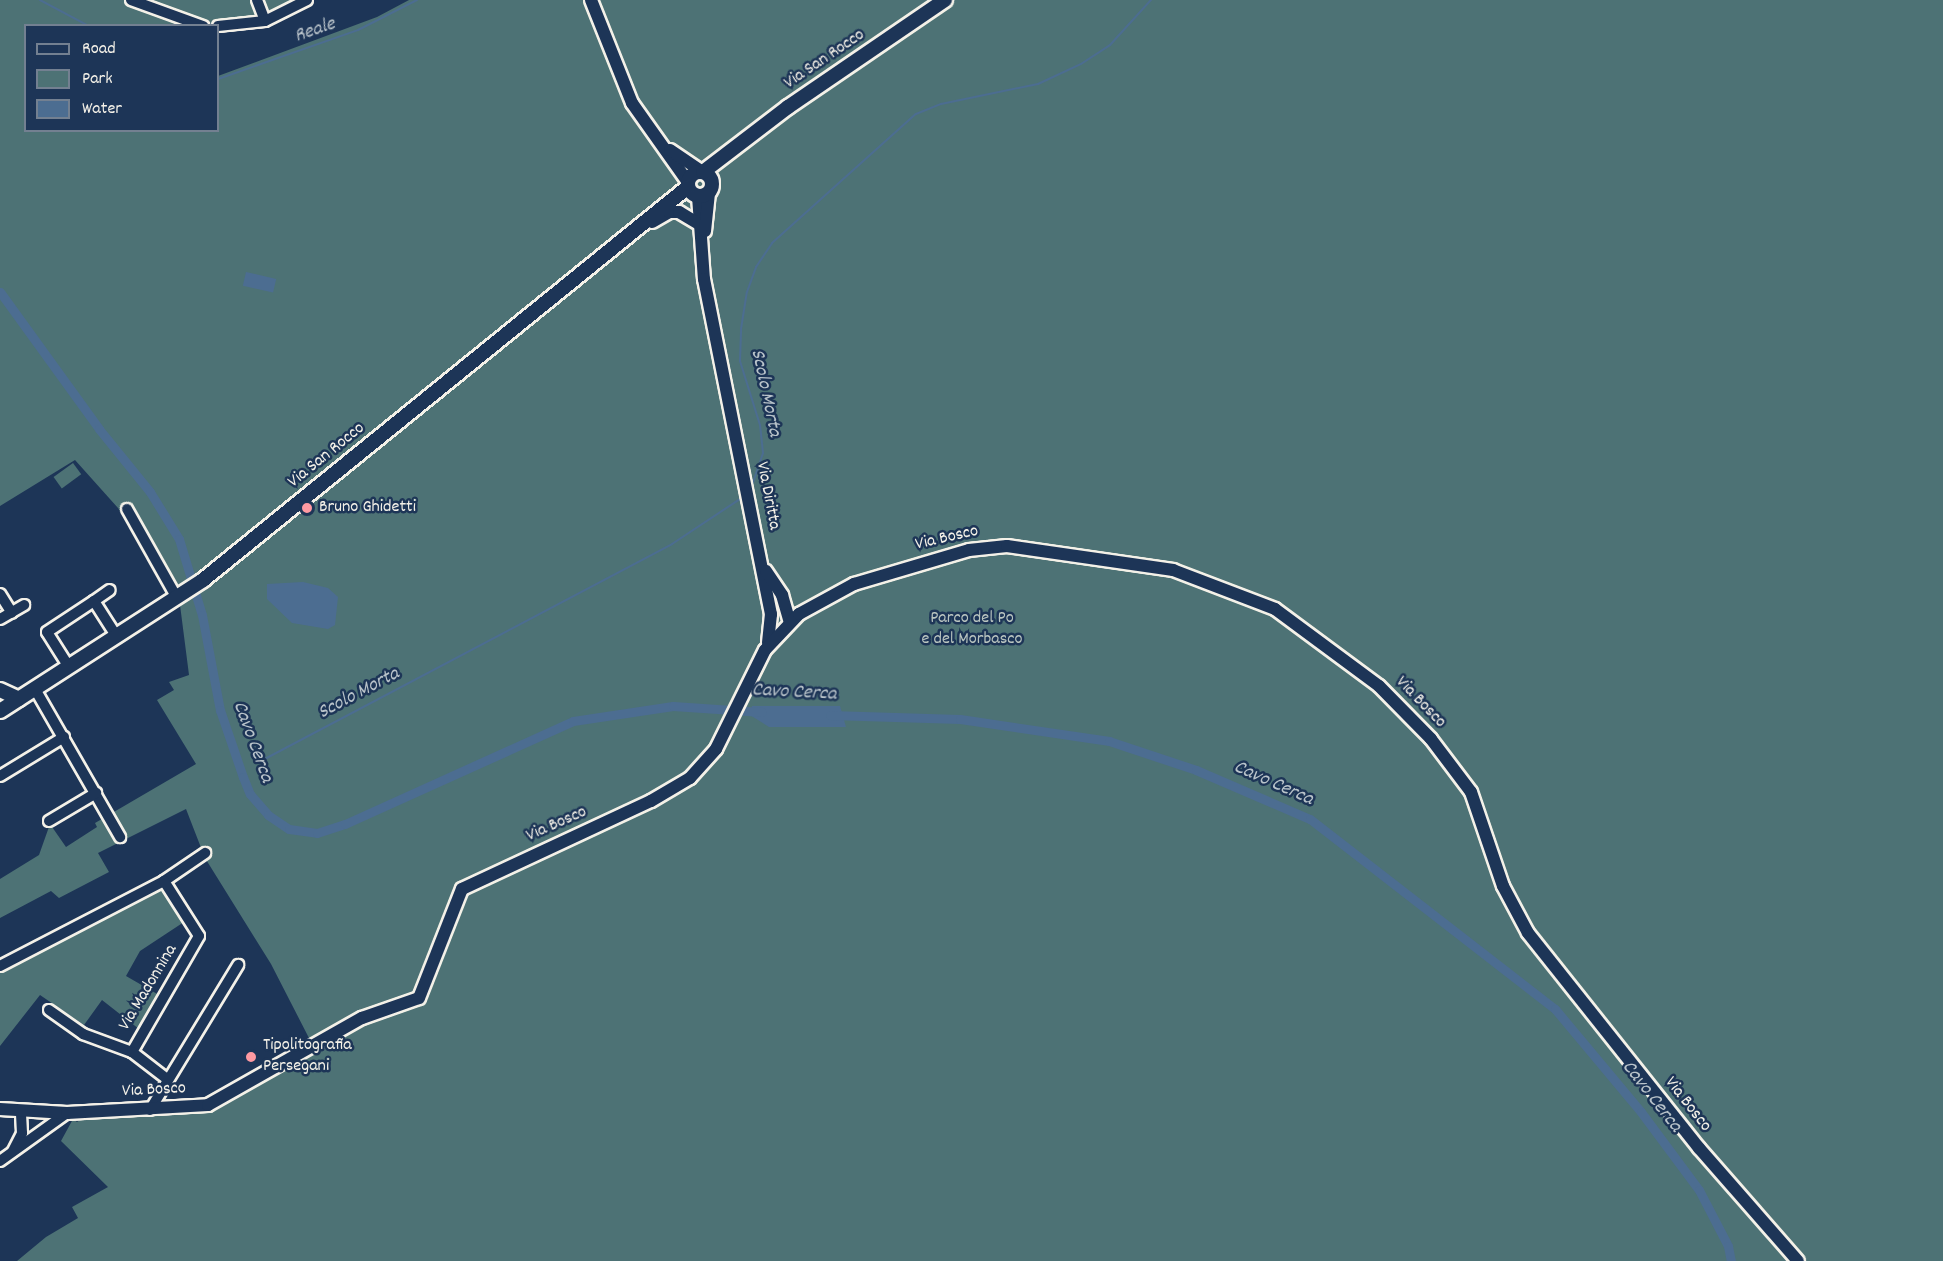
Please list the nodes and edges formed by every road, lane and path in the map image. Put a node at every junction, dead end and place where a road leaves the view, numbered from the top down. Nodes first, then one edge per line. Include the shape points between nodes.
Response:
1 (131, 0) edge
2 (257, 0) edge
3 (307, 0) edge
4 (591, 0) edge
5 (945, 0) edge
6 (265, 21) junction
7 (197, 24) edge
8 (219, 26) edge
9 (662, 144) junction
10 (707, 174) junction
11 (696, 190) junction
12 (669, 212) junction
13 (699, 224) junction
14 (646, 225) junction
15 (701, 262) junction
16 (127, 509) dead end
17 (761, 561) junction
18 (110, 590) dead end
19 (0, 594) edge
20 (782, 595) junction
21 (179, 597) junction
22 (94, 601) junction
23 (816, 603) junction
24 (24, 605) dead end
25 (12, 613) junction
26 (771, 614) junction
27 (0, 619) edge
28 (790, 623) junction
29 (117, 637) junction
30 (765, 650) junction
31 (69, 668) junction
32 (35, 689) junction
33 (0, 690) edge
34 (19, 699) junction
35 (0, 711) edge
36 (64, 737) junction
37 (0, 776) edge
38 (96, 793) junction
39 (50, 821) dead end
40 (120, 837) dead end
41 (205, 853) dead end
42 (164, 881) junction
43 (238, 965) dead end
44 (0, 966) edge
45 (49, 1010) dead end
46 (132, 1052) junction
47 (167, 1079) junction
48 (0, 1109) edge
49 (150, 1110) junction
50 (21, 1112) junction
51 (39, 1113) junction
52 (67, 1113) junction
53 (43, 1131) junction
54 (13, 1151) junction
55 (0, 1161) edge
56 (1798, 1261) edge

1 - 7 street
2 - 6 street
3 - 6 street
4 - 9 street via 632,103
5 - 10 main road, Via San Rocco via 728,153
6 - 8 street
9 - 10 street
9 - 11 street
10 - 11 main road
10 - 11 main road, Via San Rocco via 695,173
11 - 12 main road, Via San Rocco
11 - 13 street, Via Diritta
11 - 14 main road, Via San Rocco
11 - 15 street, Via Diritta
12 - 13 street via 687,214
12 - 14 street, Via San Rocco
13 - 15 street, Via Diritta
14 - 21 main road, Via San Rocco via 530,313
15 - 17 street, Via Diritta
16 - 21 street
17 - 20 street, Via Diritta
17 - 26 street, Via Diritta
18 - 22 street
19 - 25 street
20 - 23 street via 799,603
20 - 28 street, Via Diritta
21 - 29 main road, Via San Rocco
22 - 29 street
22 - 31 street via 47,632
23 - 28 street, Via Bosco
23 - 56 street, Via Bosco via 854,584 930,560 1007,546 1173,570 1275,609 1379,686 1431,739 1471,792 1503,886 1528,933 1699,1148
24 - 25 street
25 - 27 street
26 - 28 street
26 - 30 street, Via Diritta via 772,634
28 - 30 street, Via Bosco
29 - 31 main road, Via San Rocco
30 - 49 street, Via Bosco via 704,765 676,788 467,884 458,896 431,976 419,998 362,1018 208,1105
31 - 32 main road, Via San Rocco
32 - 34 main road, Via San Rocco
32 - 36 street
33 - 34 main road
34 - 35 main road, Via San Rocco
36 - 37 street
36 - 38 street
38 - 39 street
38 - 40 street
41 - 42 street
42 - 44 street
42 - 46 street, Via Madonnina via 199,936
43 - 47 street
45 - 46 street, Via Madonnina via 83,1034
46 - 47 street, Via Madonnina
47 - 49 street
48 - 50 street, Via Bosco
49 - 52 street, Via Bosco
50 - 51 street, Via Bosco
50 - 54 street via 22,1133
51 - 52 street, Via Bosco
51 - 53 street
52 - 53 street
53 - 54 street
54 - 55 street

